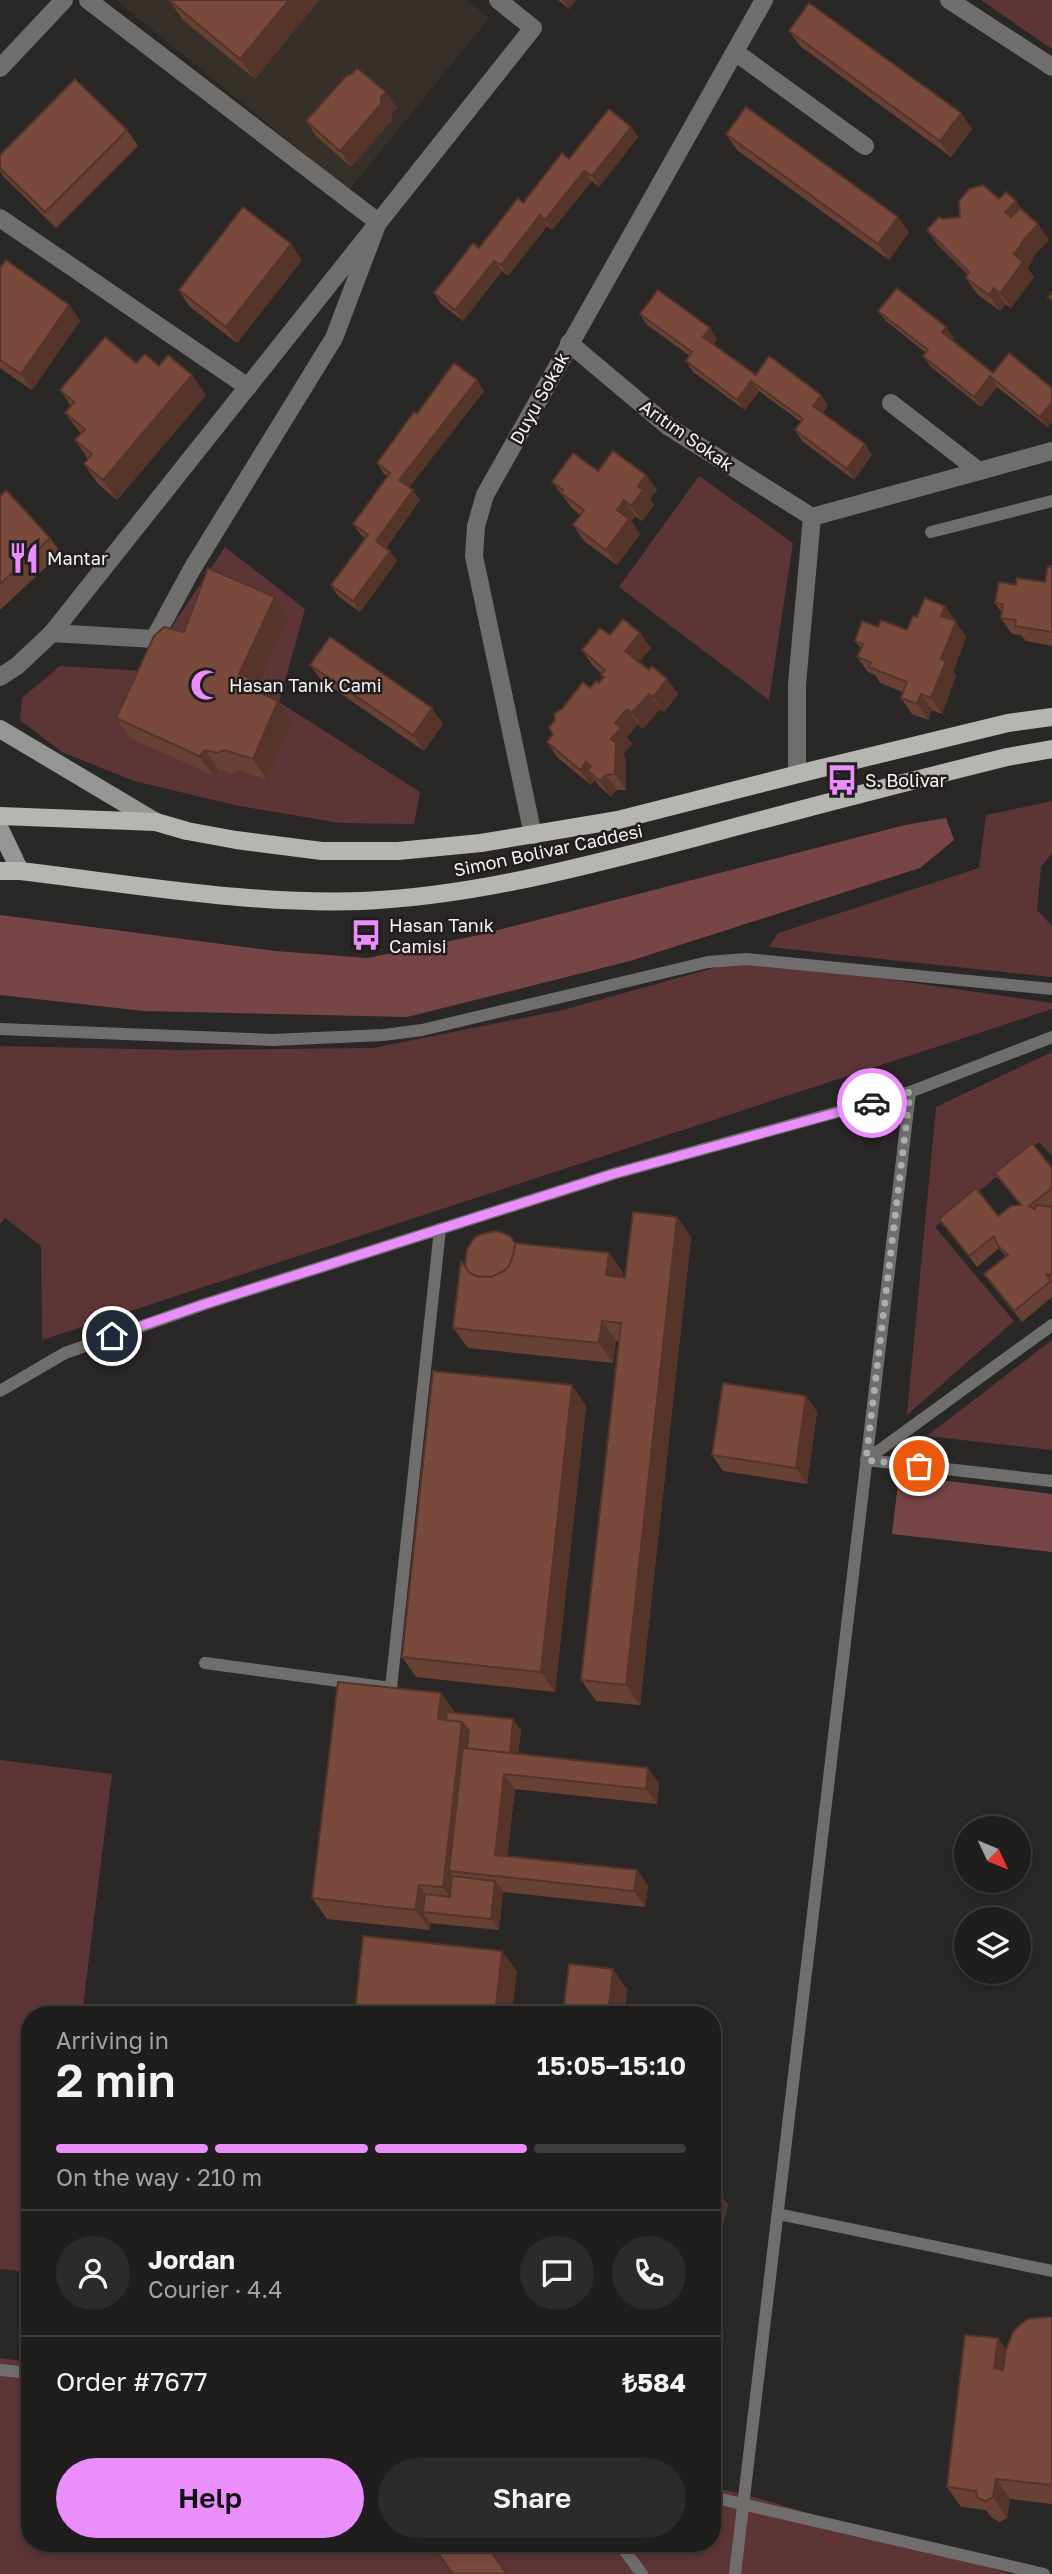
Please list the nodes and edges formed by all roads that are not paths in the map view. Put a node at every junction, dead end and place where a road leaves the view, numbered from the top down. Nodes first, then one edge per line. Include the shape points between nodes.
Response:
1 (64, 0) edge
2 (88, 0) edge
3 (498, 0) edge
4 (764, 0) edge
5 (949, 0) edge
6 (735, 52) junction
7 (1052, 67) edge
8 (0, 68) edge
9 (865, 146) dead end
10 (0, 218) edge
11 (378, 222) junction
12 (569, 343) junction
13 (248, 387) junction
14 (891, 402) dead end
15 (1052, 451) edge
16 (979, 471) junction
17 (1052, 501) edge
18 (812, 517) junction
19 (931, 532) dead end
20 (52, 633) junction
21 (0, 677) edge
22 (1052, 717) edge
23 (0, 730) edge
24 (1052, 749) edge
25 (797, 774) junction
26 (0, 816) edge
27 (156, 822) junction
28 (0, 829) edge
29 (533, 835) junction
30 (20, 870) junction
31 (0, 871) edge
32 (1052, 989) edge
33 (0, 1029) edge
34 (1052, 1037) edge
35 (910, 1092) junction
36 (440, 1229) junction
37 (1052, 1325) edge
38 (0, 1391) edge
39 (866, 1460) junction
40 (1052, 1481) edge
41 (205, 1663) dead end
42 (778, 2214) junction
43 (1052, 2271) edge
44 (0, 2370) edge
45 (21, 2372) edge
46 (721, 2500) edge
47 (743, 2506) junction
48 (626, 2552) edge
49 (642, 2574) edge
50 (735, 2574) edge
51 (1044, 2574) edge

1 - 8 street
2 - 11 street
3 - 11 street via 533,28
4 - 6 street, Duyu Sokak
5 - 7 street
6 - 9 street
6 - 12 street, Duyu Sokak
10 - 13 street
11 - 13 street
11 - 20 street via 334,338 154,639
12 - 18 street, Arıtım Sokak via 669,427
12 - 29 street, Duyu Sokak via 485,495 476,526 474,556
13 - 20 street
14 - 16 street
15 - 16 street
16 - 18 street
17 - 19 lane
18 - 25 street via 797,684
20 - 21 street
22 - 25 main road, Simon Bolivar Caddesi via 1007,723
23 - 27 main road
24 - 30 main road, Simon Bolivar Caddesi via 467,891 320,901
25 - 29 main road, Simon Bolivar Caddesi via 618,820
26 - 27 main road, Simon Bolivar Caddesi
27 - 29 main road, Simon Bolivar Caddesi via 236,840 347,852 398,851
28 - 30 main road
30 - 31 main road, Simon Bolivar Caddesi
32 - 33 lane via 746,959 708,962 422,1030 383,1035 273,1040
34 - 35 lane
35 - 36 lane via 613,1174
35 - 39 lane
36 - 38 lane via 65,1353
36 - 41 lane via 391,1688
37 - 39 lane
39 - 40 lane
39 - 42 lane
42 - 43 lane
42 - 47 lane
44 - 45 lane
46 - 47 lane
47 - 50 lane
47 - 51 lane
48 - 49 lane

